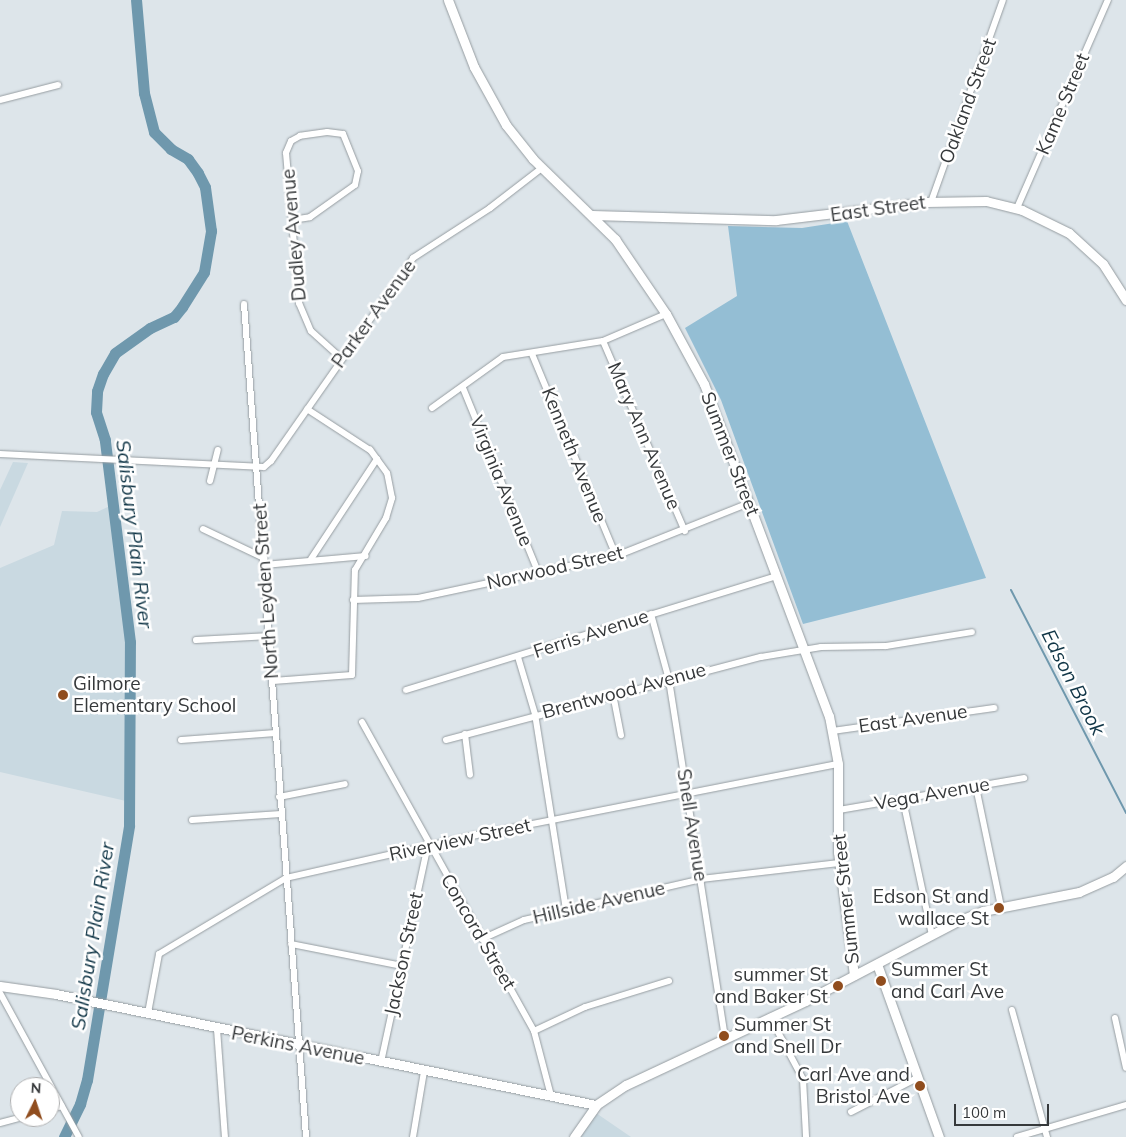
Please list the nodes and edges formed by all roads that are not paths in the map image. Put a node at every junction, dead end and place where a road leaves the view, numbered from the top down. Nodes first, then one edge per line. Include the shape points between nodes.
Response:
1 (448, 0) edge
2 (1003, 0) edge
3 (1108, 0) edge
4 (58, 85) dead end
5 (0, 100) edge
6 (542, 168) junction
7 (932, 202) junction
8 (1017, 208) junction
9 (592, 215) junction
10 (292, 220) junction
11 (1126, 300) edge
12 (244, 304) dead end
13 (666, 314) junction
14 (603, 340) junction
15 (532, 354) junction
16 (341, 358) junction
17 (463, 388) junction
18 (307, 408) junction
19 (432, 408) dead end
20 (218, 450) dead end
21 (0, 454) edge
22 (377, 458) junction
23 (214, 465) junction
24 (257, 468) junction
25 (210, 481) dead end
26 (749, 503) junction
27 (203, 529) dead end
28 (685, 530) junction
29 (366, 556) junction
30 (616, 556) junction
31 (311, 559) junction
32 (264, 561) junction
33 (539, 574) junction
34 (776, 576) junction
35 (353, 600) junction
36 (651, 614) junction
37 (972, 632) dead end
38 (270, 636) junction
39 (196, 640) dead end
40 (804, 649) junction
41 (518, 658) junction
42 (669, 680) junction
43 (273, 681) junction
44 (406, 690) dead end
45 (613, 694) junction
46 (994, 708) dead end
47 (535, 714) junction
48 (362, 722) dead end
49 (832, 731) junction
50 (276, 733) junction
51 (465, 734) junction
52 (621, 735) dead end
53 (181, 740) dead end
54 (446, 740) dead end
55 (838, 764) junction
56 (470, 775) dead end
57 (1024, 778) dead end
58 (345, 784) dead end
59 (976, 787) junction
60 (686, 795) junction
61 (280, 797) junction
62 (902, 800) junction
63 (840, 810) junction
64 (281, 814) junction
65 (192, 820) dead end
66 (551, 820) junction
67 (428, 845) junction
68 (839, 863) junction
69 (1126, 866) edge
70 (286, 878) junction
71 (700, 879) junction
72 (1001, 907) junction
73 (566, 910) junction
74 (932, 935) junction
75 (482, 939) junction
76 (291, 944) junction
77 (877, 964) junction
78 (402, 966) junction
79 (854, 975) junction
80 (669, 981) dead end
81 (0, 986) edge
82 (0, 993) edge
83 (1012, 1010) dead end
84 (148, 1013) junction
85 (770, 1017) junction
86 (1115, 1018) dead end
87 (217, 1029) junction
88 (534, 1031) junction
89 (725, 1037) junction
90 (299, 1046) junction
91 (380, 1062) junction
92 (1126, 1068) edge
93 (424, 1071) junction
94 (919, 1077) junction
95 (551, 1096) junction
96 (596, 1105) junction
97 (1126, 1105) edge
98 (62, 1106) joint
99 (851, 1112) dead end
100 (1044, 1128) junction
101 (78, 1134) edge
102 (225, 1137) edge
103 (306, 1137) edge
104 (414, 1137) edge
105 (574, 1137) edge
106 (806, 1137) edge
107 (939, 1137) edge
108 (1018, 1137) edge
109 (1047, 1137) edge

1 - 6 street, Summer Street via 488,97 517,140
2 - 7 street, Oakland Street
3 - 8 street, Kame Street
4 - 5 street
6 - 9 street, Summer Street
6 - 16 street, Parker Avenue via 490,208 413,258
7 - 8 street, East Street via 969,200
7 - 9 street, East Street via 776,220
8 - 11 street, East Street via 1057,225 1085,246 1103,264
9 - 13 street, Summer Street via 615,239
10 - 10 street, Dudley Avenue via 286,155 289,144 300,136 340,133 348,140 358,171 356,182 346,194 310,217
10 - 16 street, Dudley Avenue via 293,260 301,311 311,331
12 - 24 street, North Leyden Street
13 - 14 street
13 - 26 street, Summer Street via 704,384
14 - 15 street
14 - 28 street, Mary Ann Avenue
15 - 17 street via 503,356
15 - 30 street, Kenneth Avenue
16 - 18 street, Parker Avenue
17 - 19 street
17 - 33 street, Virginia Avenue
18 - 22 street via 342,429
18 - 24 street, Parker Avenue via 271,461
20 - 23 street
21 - 23 street
22 - 29 street via 389,478 392,498 386,518
22 - 31 street
23 - 24 street
23 - 25 street
24 - 32 street, North Leyden Street
26 - 28 street, Norwood Street
26 - 34 street, Summer Street
27 - 32 street
28 - 30 street, Norwood Street
29 - 31 street
29 - 35 street via 355,570
30 - 33 street, Norwood Street
31 - 32 street
32 - 38 street, North Leyden Street
33 - 35 street, Norwood Street via 418,598
34 - 36 street, Ferris Avenue
34 - 40 street, Summer Street
35 - 43 street via 352,675
36 - 41 street, Ferris Avenue
36 - 42 street, Snell Avenue
37 - 40 street, Brentwood Avenue via 886,646
38 - 39 street
38 - 43 street, North Leyden Street
40 - 42 street, Brentwood Avenue
40 - 49 street, Summer Street
41 - 44 street, Ferris Avenue
41 - 47 street
42 - 45 street, Brentwood Avenue
42 - 60 street, Snell Avenue
43 - 50 street, North Leyden Street
45 - 47 street, Brentwood Avenue
45 - 52 street
46 - 49 street, East Avenue
47 - 51 street, Brentwood Avenue
47 - 66 street
48 - 67 street, Concord Street
49 - 55 street, Summer Street
50 - 53 street
50 - 61 street, North Leyden Street
51 - 54 street, Brentwood Avenue
51 - 56 street
55 - 60 street, Riverview Street
55 - 63 street, Summer Street
57 - 59 street, Vega Avenue
58 - 61 street
59 - 62 street, Vega Avenue
59 - 72 street
60 - 66 street, Riverview Street
60 - 71 street, Snell Avenue
61 - 64 street, North Leyden Street
62 - 63 street, Vega Avenue
62 - 74 street
63 - 68 street, Summer Street
64 - 65 street
64 - 70 street, North Leyden Street
66 - 67 street, Riverview Street
66 - 73 street
67 - 70 street, Riverview Street
67 - 75 street, Concord Street
67 - 78 street, Jackson Street
68 - 71 street, Hillside Avenue
68 - 79 street, Summer Street
69 - 72 street, Summer Street via 1113,877 1079,892
70 - 76 street, North Leyden Street
70 - 84 street, Riverview Street via 159,954
71 - 73 street, Hillside Avenue
71 - 89 street, Snell Avenue
72 - 74 street, Summer Street via 958,920
73 - 75 street, Hillside Avenue via 524,920
74 - 77 street, Summer Street
75 - 88 street, Concord Street
76 - 78 street
76 - 90 street, North Leyden Street
77 - 79 street, Summer Street
77 - 94 street
78 - 91 street, Jackson Street
79 - 85 street, Summer Street
80 - 88 street via 585,1008
81 - 84 street, Perkins Avenue
82 - 98 street
83 - 100 street
84 - 87 street, Perkins Avenue
85 - 89 street, Summer Street
85 - 106 street via 803,1079
86 - 92 street
87 - 90 street, Perkins Avenue
87 - 102 street
88 - 95 street, Concord Street
89 - 96 street, Summer Street via 626,1085
90 - 91 street, Perkins Avenue
90 - 103 street, North Leyden Street
91 - 93 street, Perkins Avenue
93 - 95 street, Perkins Avenue
93 - 104 street
94 - 99 street
94 - 107 street
95 - 96 street, Perkins Avenue
96 - 105 street, Summer Street
97 - 100 street
98 - 101 street
100 - 108 street
100 - 109 street

